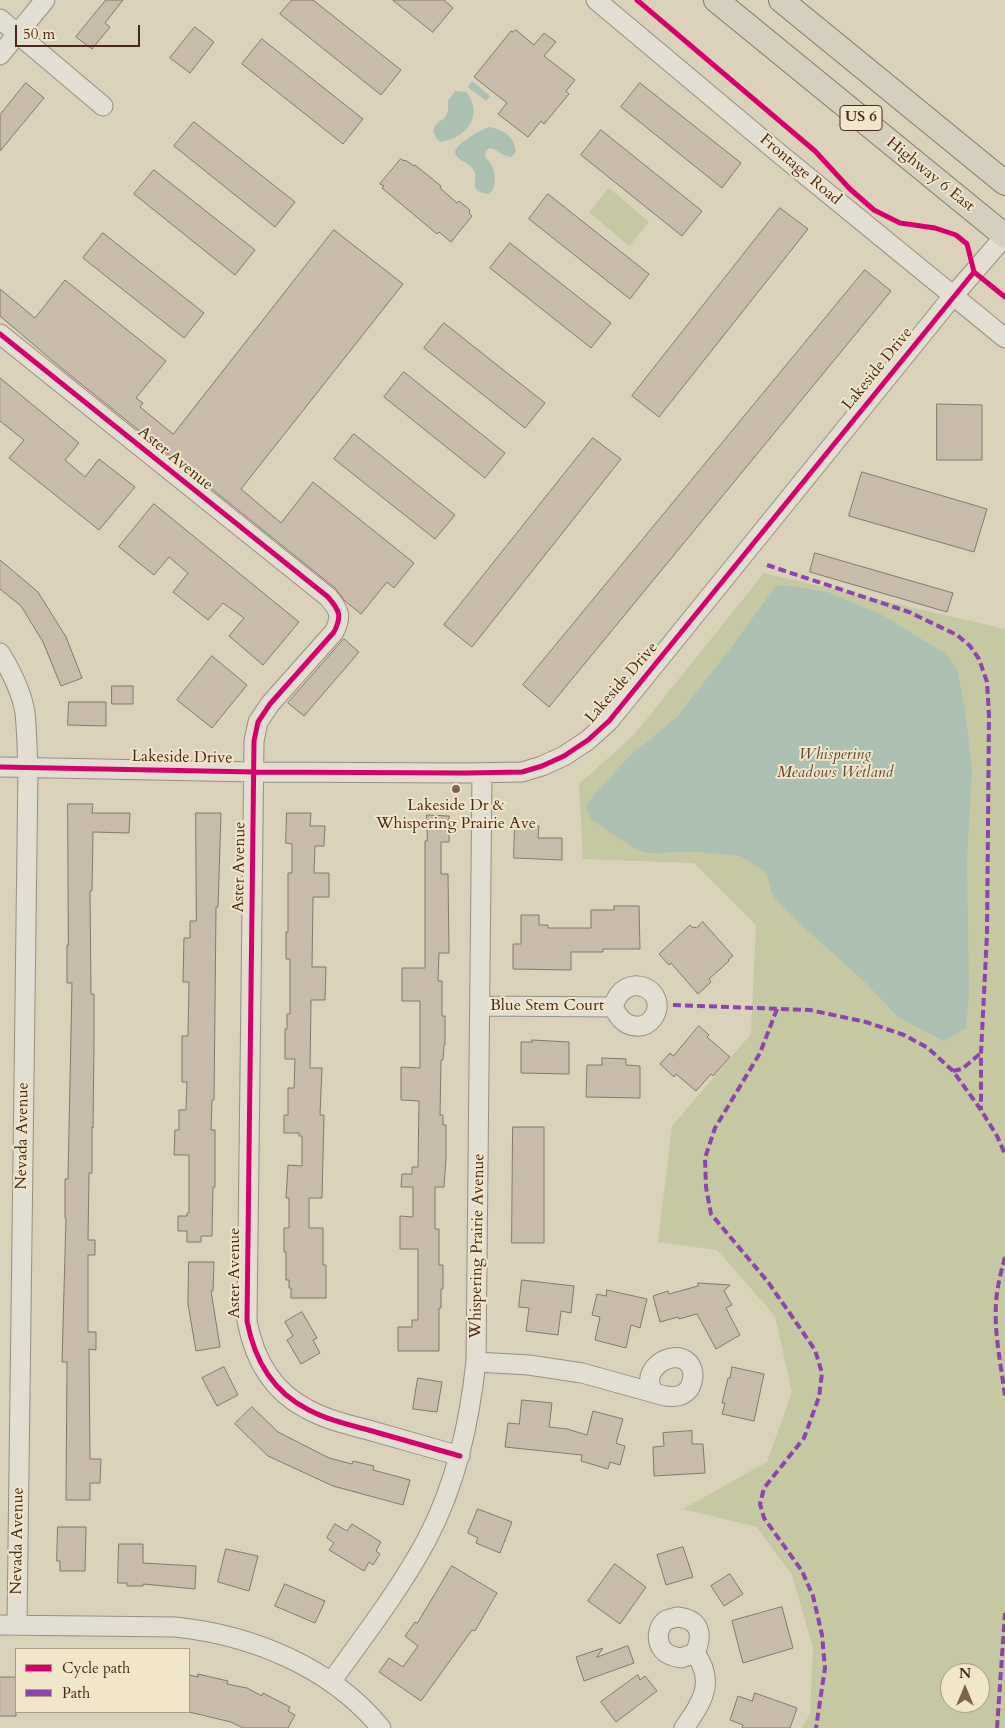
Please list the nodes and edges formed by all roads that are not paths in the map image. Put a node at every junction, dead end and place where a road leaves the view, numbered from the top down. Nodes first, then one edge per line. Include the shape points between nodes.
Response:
1 (44, 0) edge
2 (596, 0) edge
3 (716, 0) edge
4 (781, 0) edge
5 (0, 19) edge
6 (18, 33) junction
7 (0, 55) edge
8 (103, 106) dead end
9 (1005, 183) edge
10 (1005, 236) edge
11 (954, 296) junction
12 (0, 334) edge
13 (1005, 338) edge
14 (0, 653) edge
15 (0, 767) edge
16 (28, 768) junction
17 (254, 772) junction
18 (482, 773) junction
19 (480, 1006) junction
20 (614, 1007) dead end
21 (476, 1362) junction
22 (652, 1392) dead end
23 (460, 1456) junction
24 (8, 1625) edge
25 (695, 1653) dead end
26 (331, 1682) junction
27 (381, 1728) edge
28 (684, 1728) edge

1 - 6 street
2 - 11 street, Frontage Road
3 - 10 main road, Highway 6 East / US 6
4 - 9 main road, US 6
5 - 6 street
6 - 7 street
6 - 8 street
10 - 11 street, Lakeside Drive
11 - 13 street, Frontage Road
11 - 18 street, Lakeside Drive via 609,721 588,740 542,766 522,772
12 - 17 street, Aster Avenue via 328,597 338,609 339,622 334,632 258,722
14 - 16 street, Nevada Avenue via 20,693 25,712
15 - 16 street, Lakeside Drive
16 - 17 street, Lakeside Drive
16 - 24 street, Nevada Avenue
17 - 18 street, Lakeside Drive
17 - 23 street, Aster Avenue via 247,1321 251,1341 273,1381 306,1409
18 - 19 street, Whispering Prairie Avenue
19 - 20 street, Blue Stem Court
19 - 21 street, Whispering Prairie Avenue
21 - 22 street via 582,1373
21 - 23 street, Whispering Prairie Avenue via 472,1404
23 - 26 street, Whispering Prairie Avenue via 427,1540 403,1580
24 - 26 street via 204,1630 270,1649
25 - 28 street via 706,1673 706,1687 703,1699
26 - 27 street

